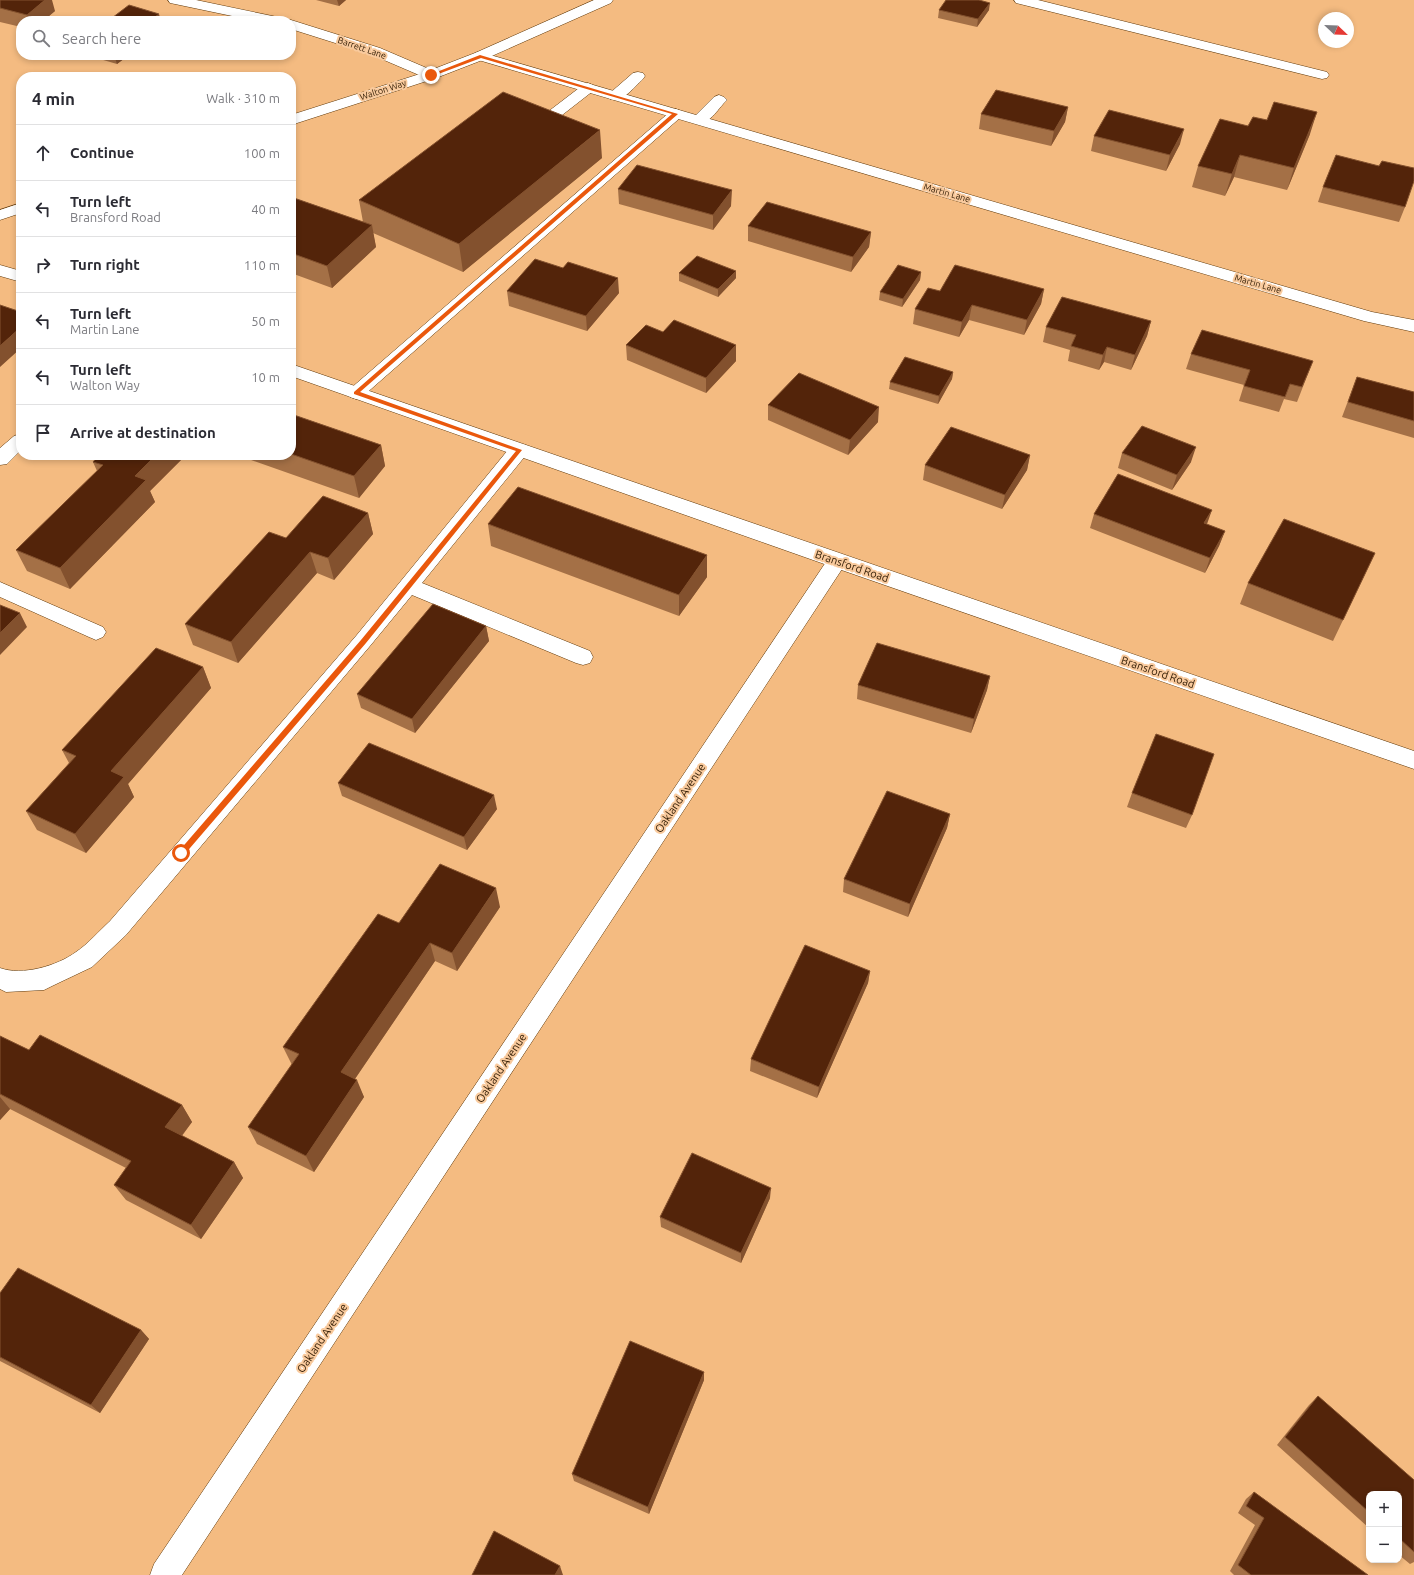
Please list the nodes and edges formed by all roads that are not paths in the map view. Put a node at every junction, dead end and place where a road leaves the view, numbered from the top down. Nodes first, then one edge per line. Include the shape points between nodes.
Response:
1 (175, 0) edge
2 (606, 0) edge
3 (1021, 0) edge
4 (253, 16) edge
5 (296, 26) edge
6 (480, 56) junction
7 (431, 75) junction
8 (1322, 75) dead end
9 (638, 76) dead end
10 (588, 88) junction
11 (615, 96) junction
12 (719, 100) dead end
13 (516, 106) edge
14 (676, 114) junction
15 (296, 118) edge
16 (698, 120) junction
17 (16, 210) edge
18 (0, 215) edge
19 (0, 270) edge
20 (16, 276) edge
21 (1414, 326) edge
22 (296, 372) edge
23 (356, 393) junction
24 (16, 445) edge
25 (519, 450) junction
26 (0, 459) edge
27 (837, 561) junction
28 (409, 586) junction
29 (0, 589) edge
30 (96, 632) dead end
31 (583, 657) dead end
32 (1414, 760) edge
33 (0, 978) edge
34 (165, 1575) edge

1 - 4 street
2 - 6 street, Walton Way
3 - 8 street
5 - 7 street, Barrett Lane via 375,51
6 - 7 street, Walton Way
6 - 10 street, Martin Lane
7 - 15 street, Walton Way
9 - 11 street
10 - 11 street, Martin Lane
10 - 13 street via 552,116
11 - 14 street, Martin Lane
12 - 16 street
14 - 16 street, Martin Lane
14 - 23 street
16 - 21 street, Martin Lane via 1370,317
17 - 18 street
19 - 20 street
22 - 23 street, Bransford Road
23 - 25 street, Bransford Road
24 - 26 street
25 - 27 street, Bransford Road
25 - 28 street
27 - 32 street, Bransford Road
27 - 34 street, Oakland Avenue
28 - 31 street
28 - 33 street via 118,928 84,960 44,979 6,981
29 - 30 street

